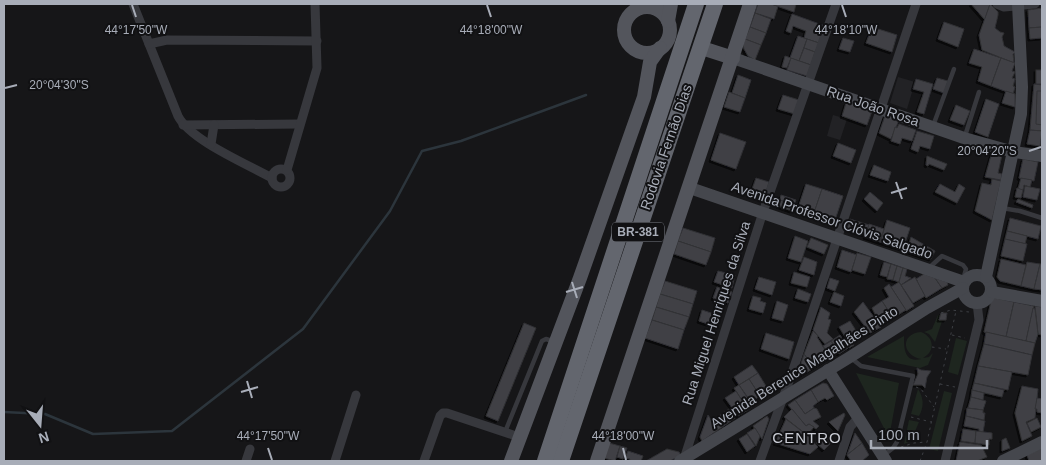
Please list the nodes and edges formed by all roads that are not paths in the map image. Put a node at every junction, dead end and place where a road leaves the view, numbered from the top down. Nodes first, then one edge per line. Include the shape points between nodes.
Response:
1 (133, 4) edge
2 (315, 4) edge
3 (671, 4) edge
4 (696, 4) edge
5 (715, 4) edge
6 (719, 4) edge
7 (750, 4) edge
8 (836, 4) edge
9 (916, 4) edge
10 (997, 4) edge
11 (1035, 4) edge
12 (1018, 5) edge
13 (645, 6) edge
14 (668, 22) junction
15 (317, 41) junction
16 (670, 42) junction
17 (704, 43) junction
18 (149, 44) junction
19 (629, 44) junction
20 (732, 58) junction
21 (954, 69) dead end
22 (808, 84) junction
23 (645, 88) junction
24 (979, 92) dead end
25 (880, 108) junction
26 (299, 124) junction
27 (184, 125) junction
28 (214, 125) junction
29 (932, 127) junction
30 (964, 138) junction
31 (211, 144) junction
32 (1014, 152) junction
33 (1042, 156) edge
34 (287, 170) junction
35 (272, 178) junction
36 (690, 188) junction
37 (1002, 208) junction
38 (763, 212) junction
39 (1042, 218) edge
40 (837, 237) junction
41 (986, 277) junction
42 (968, 290) junction
43 (992, 292) junction
44 (1042, 301) edge
45 (556, 343) junction
46 (850, 357) junction
47 (828, 370) junction
48 (356, 395) dead end
49 (782, 398) junction
50 (858, 418) junction
51 (505, 432) junction
52 (520, 437) junction
53 (1042, 442) edge
54 (250, 448) dead end
55 (887, 455) edge
56 (682, 460) edge
57 (246, 461) edge
58 (335, 461) edge
59 (424, 461) edge
60 (511, 461) edge
61 (544, 461) edge
62 (561, 461) edge
63 (598, 461) edge
64 (760, 461) edge
65 (839, 461) edge
66 (945, 461) edge
67 (1003, 461) edge

1 - 18 street
2 - 15 street
3 - 14 main road
4 - 61 highway, Rodovia Fernão Dias / BR-381
5 - 17 highway, Rodovia Fernão Dias / BR-381
6 - 17 highway
7 - 20 main road
8 - 22 street, Rua Miguel Henriques da Silva
9 - 25 street
10 - 12 street via 1004,7
11 - 12 street
12 - 32 main road via 1022,86
13 - 14 main road via 653,8
13 - 19 main road via 628,17 625,24
14 - 16 main road
15 - 18 street via 167,40
15 - 26 street via 317,68
16 - 19 main road via 648,52 641,52
16 - 23 main road via 650,62
17 - 20 main road, Rua João Rosa
17 - 62 highway, Rodovia Fernão Dias / BR-381
18 - 27 street
19 - 23 main road
20 - 22 main road, Rua João Rosa
20 - 36 main road
21 - 29 lane
22 - 25 main road, Rua João Rosa
22 - 38 street, Rua Miguel Henriques da Silva
23 - 45 main road
24 - 30 lane
25 - 29 main road, Rua João Rosa
25 - 40 street
26 - 28 street
26 - 34 street
27 - 28 street
27 - 31 street
28 - 31 street
29 - 30 main road, Rua João Rosa
30 - 32 main road, Rua João Rosa
31 - 35 street
32 - 33 main road, Rua João Rosa
32 - 37 main road
34 - 35 street via 276,170
34 - 35 street via 291,178 286,186 277,186
36 - 38 main road, Avenida Professor Clóvis Salgado
36 - 63 main road
37 - 39 lane
37 - 41 main road
38 - 40 main road, Avenida Professor Clóvis Salgado
38 - 56 street, Rua Miguel Henriques da Silva
40 - 42 main road, Avenida Professor Clóvis Salgado via 928,269
40 - 49 street
41 - 42 main road, Avenida Berenice Magalhães Pinto via 978,274
41 - 43 main road
42 - 43 main road via 988,299
42 - 46 main road, Avenida Berenice Magalhães Pinto via 927,308
42 - 66 street via 979,318
43 - 44 main road
45 - 51 lane via 542,340
45 - 52 main road
46 - 47 main road, Avenida Berenice Magalhães Pinto
46 - 55 lane via 861,366 913,376 897,442
47 - 49 main road, Avenida Berenice Magalhães Pinto
47 - 50 main road
48 - 58 street
49 - 56 main road, Avenida Berenice Magalhães Pinto
49 - 64 street
50 - 55 main road
50 - 65 street via 850,427
51 - 52 street
51 - 59 street via 443,413
52 - 60 main road
53 - 67 main road
54 - 57 street

